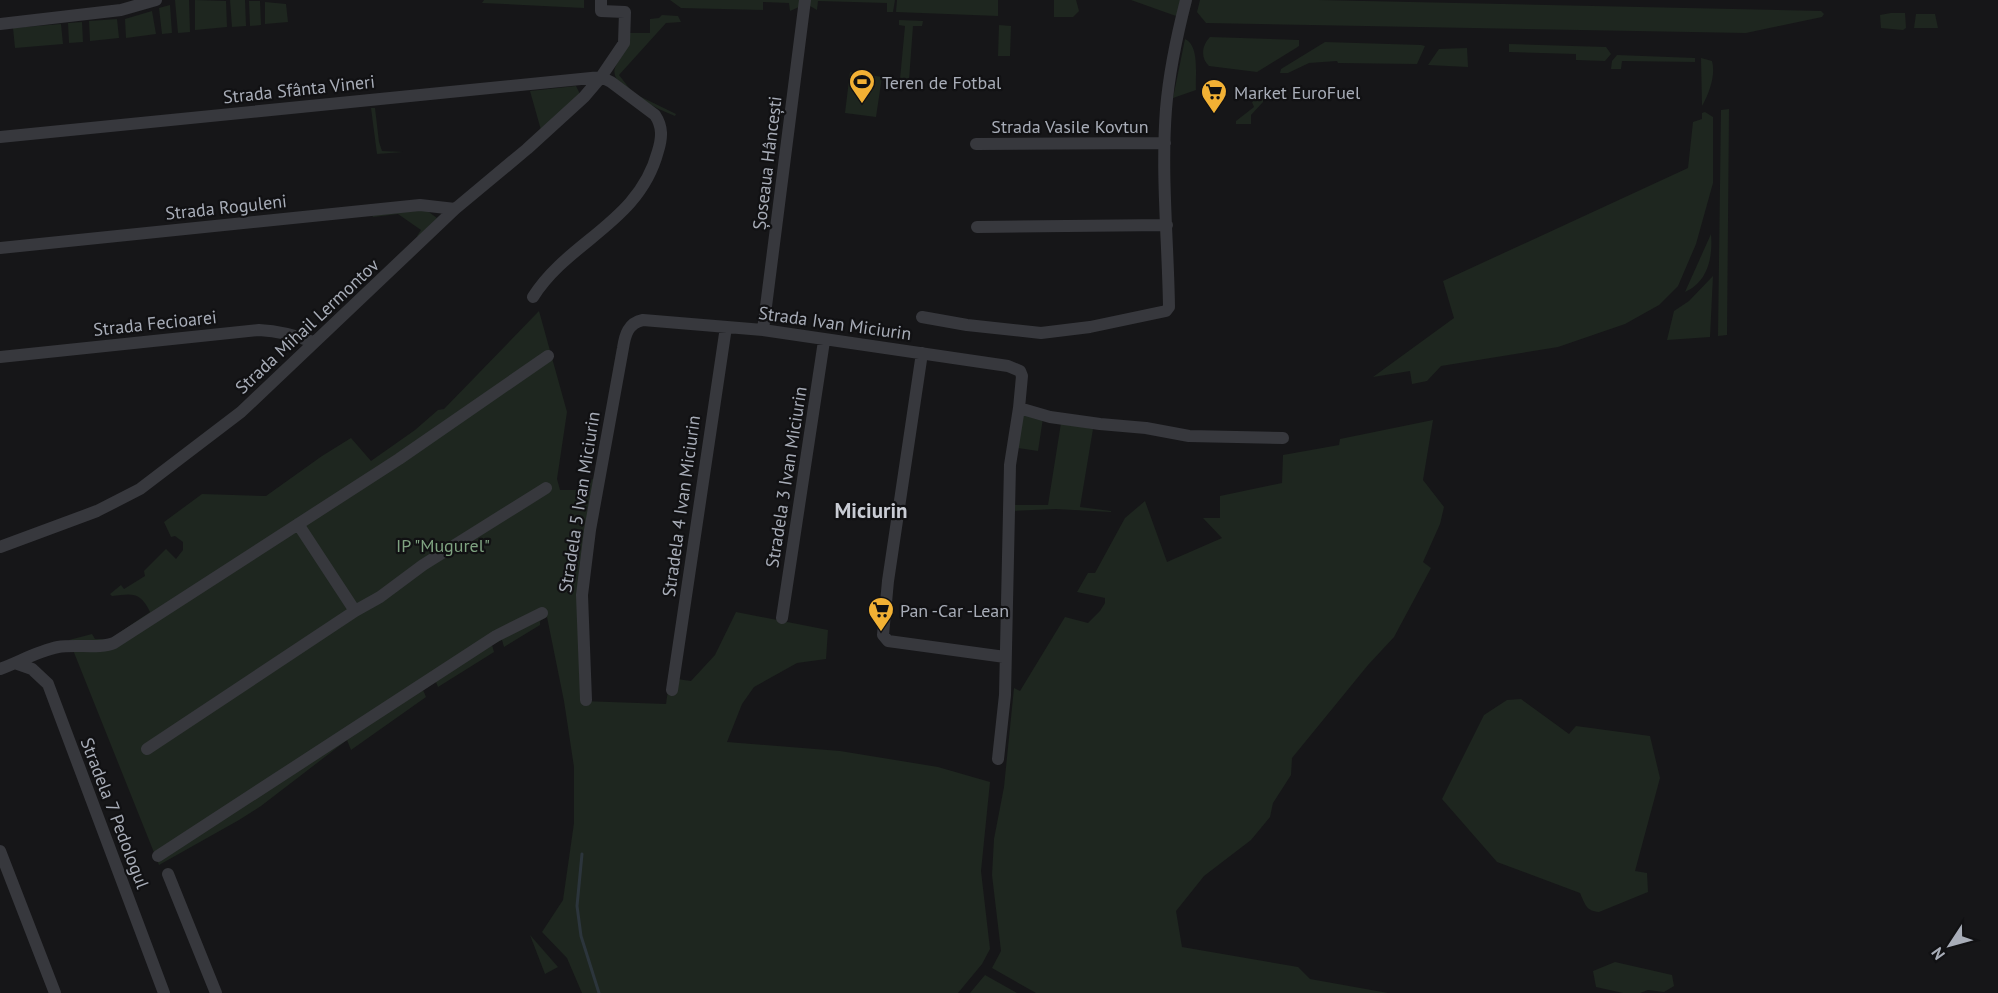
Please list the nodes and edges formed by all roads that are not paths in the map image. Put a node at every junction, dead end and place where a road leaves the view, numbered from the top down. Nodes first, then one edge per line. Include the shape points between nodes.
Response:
1 (156, 0) edge
2 (601, 0) edge
3 (805, 0) edge
4 (1186, 0) edge
5 (0, 24) edge
6 (602, 77) junction
7 (0, 137) edge
8 (1165, 143) junction
9 (976, 144) dead end
10 (455, 209) junction
11 (1167, 225) junction
12 (977, 227) dead end
13 (0, 248) edge
14 (533, 297) dead end
15 (922, 317) dead end
16 (643, 320) joint
17 (726, 327) junction
18 (763, 330) junction
19 (824, 340) junction
20 (313, 342) junction
21 (922, 353) junction
22 (548, 356) dead end
23 (0, 357) edge
24 (1019, 408) junction
25 (1283, 438) dead end
26 (546, 488) dead end
27 (298, 524) junction
28 (0, 547) edge
29 (355, 611) junction
30 (542, 613) dead end
31 (782, 618) dead end
32 (1005, 657) junction
33 (15, 663) junction
34 (0, 669) edge
35 (672, 690) dead end
36 (586, 700) dead end
37 (147, 748) dead end
38 (998, 759) dead end
39 (0, 851) edge
40 (158, 856) dead end
41 (168, 874) dead end
42 (55, 993) edge
43 (164, 993) edge
44 (216, 993) edge

1 - 5 street via 121,10
2 - 6 street, Strada Mihail Lermontov via 602,11 625,12 624,43
3 - 18 street, Șoseaua Hâncești
4 - 8 street, Strada Vasile Kovtun via 1169,85
6 - 7 street, Strada Sfânta Vineri
6 - 10 street, Strada Mihail Lermontov via 543,135
6 - 14 street via 659,121 662,128 653,168 625,210 547,277
8 - 9 street, Strada Vasile Kovtun
8 - 11 street, Strada Vasile Kovtun
10 - 13 street, Strada Roguleni via 420,205
10 - 20 street, Strada Mihail Lermontov
11 - 12 street
11 - 15 street, Strada Vasile Kovtun via 1166,311 1041,333
16 - 17 street, Strada Ivan Miciurin
16 - 36 street, Stradela 5 Ivan Miciurin via 632,325 625,337 590,530 582,606
17 - 18 street, Strada Ivan Miciurin
17 - 35 street, Stradela 4 Ivan Miciurin
18 - 19 street, Strada Ivan Miciurin
19 - 21 street, Strada Ivan Miciurin
19 - 31 street, Stradela 3 Ivan Miciurin
20 - 23 street, Strada Fecioarei via 259,330
20 - 28 street, Strada Mihail Lermontov via 241,412 140,489 97,511
21 - 24 street, Strada Ivan Miciurin via 1020,371
21 - 32 street via 882,630 888,641
22 - 27 street
24 - 25 street via 1050,417 1189,436
24 - 32 street via 1010,465
26 - 29 street
27 - 29 street
27 - 33 street via 114,643 57,647
29 - 37 street
30 - 40 street via 496,636
32 - 38 street
33 - 34 street
33 - 43 street, Stradela 7 Pedologul via 32,669 48,684
39 - 42 street
41 - 44 street

